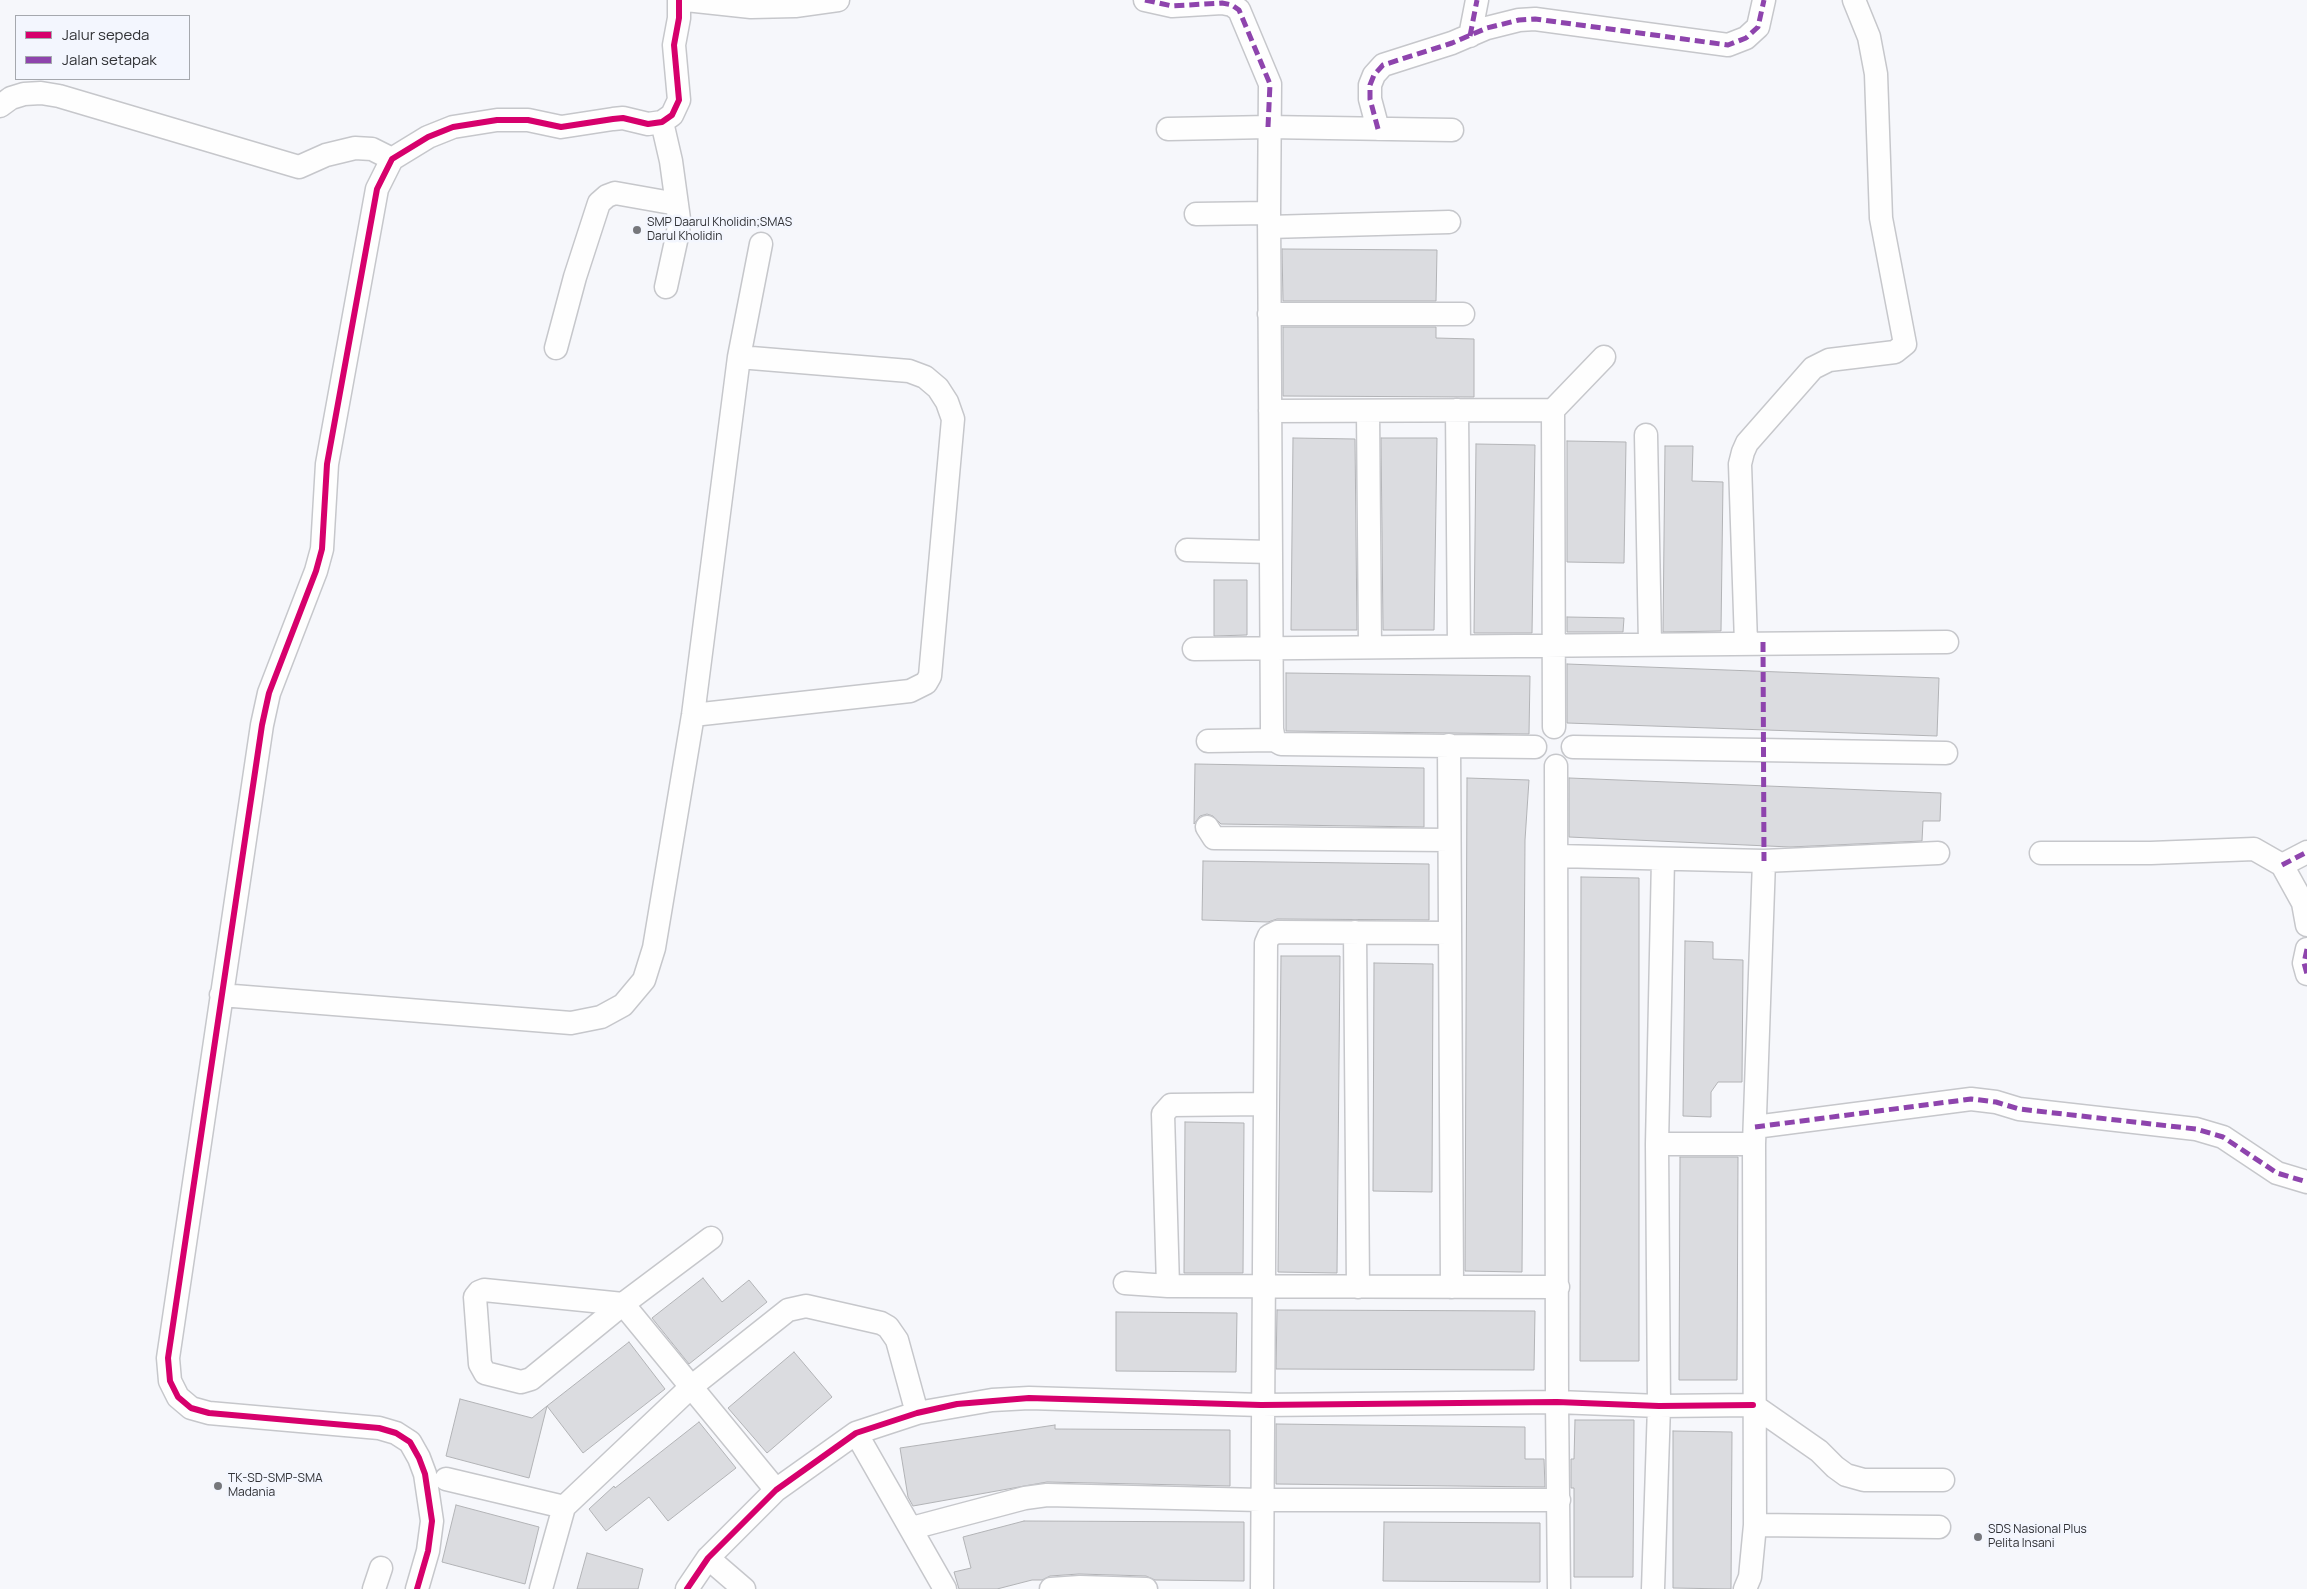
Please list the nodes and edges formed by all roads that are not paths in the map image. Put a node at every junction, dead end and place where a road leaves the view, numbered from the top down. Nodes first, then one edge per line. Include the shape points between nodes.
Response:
1 (679, 0) edge
2 (686, 0) edge
3 (838, 0) edge
4 (1145, 0) edge
5 (1477, 0) edge
6 (1764, 0) edge
7 (1854, 0) edge
8 (1470, 36) junction
9 (0, 106) edge
10 (662, 122) junction
11 (1268, 127) junction
12 (1168, 129) dead end
13 (1378, 129) junction
14 (1452, 130) dead end
15 (392, 159) junction
16 (677, 204) junction
17 (1196, 214) dead end
18 (1269, 220) junction
19 (1448, 222) dead end
20 (761, 244) dead end
21 (666, 286) dead end
22 (1269, 314) junction
23 (1463, 314) dead end
24 (556, 348) dead end
25 (739, 358) junction
26 (1604, 358) dead end
27 (1457, 410) junction
28 (1553, 410) junction
29 (1270, 411) junction
30 (1368, 411) junction
31 (1646, 435) dead end
32 (1187, 550) dead end
33 (1271, 552) junction
34 (1947, 642) dead end
35 (1746, 643) junction
36 (1650, 644) junction
37 (1554, 645) junction
38 (1459, 646) junction
39 (1370, 647) junction
40 (1271, 648) junction
41 (1194, 649) dead end
42 (693, 715) junction
43 (1554, 728) junction
44 (1274, 740) junction
45 (1208, 741) dead end
46 (1449, 745) junction
47 (1535, 747) junction
48 (1573, 747) junction
49 (1946, 753) dead end
50 (1556, 766) junction
51 (1207, 827) dead end
52 (1449, 840) junction
53 (2307, 852) edge
54 (1938, 853) dead end
55 (2041, 853) dead end
56 (1556, 856) junction
57 (1663, 859) junction
58 (1764, 862) junction
59 (2282, 865) junction
60 (2307, 925) edge
61 (1355, 932) junction
62 (1450, 933) junction
63 (2307, 949) edge
64 (2307, 974) edge
65 (221, 995) junction
66 (1264, 1104) junction
67 (1754, 1136) junction
68 (1657, 1144) junction
69 (2307, 1182) edge
70 (711, 1238) dead end
71 (1125, 1283) dead end
72 (1168, 1286) junction
73 (1264, 1287) junction
74 (1358, 1287) junction
75 (1452, 1287) junction
76 (1558, 1287) junction
77 (622, 1304) junction
78 (691, 1386) junction
79 (1557, 1402) junction
80 (1753, 1405) junction
81 (1262, 1406) junction
82 (1659, 1406) junction
83 (918, 1413) junction
84 (856, 1433) junction
85 (446, 1479) dead end
86 (1944, 1480) dead end
87 (776, 1490) junction
88 (1261, 1500) junction
89 (1559, 1500) junction
90 (564, 1507) junction
91 (1755, 1525) junction
92 (1939, 1527) dead end
93 (912, 1528) junction
94 (708, 1558) junction
95 (417, 1589) edge
96 (541, 1589) edge
97 (687, 1589) edge
98 (744, 1589) edge
99 (945, 1589) edge
100 (1051, 1589) edge
101 (1146, 1589) edge
102 (1262, 1589) edge
103 (1559, 1589) edge
104 (1653, 1589) edge
105 (1745, 1589) edge

1 - 10 street via 674,45 678,100 672,115
2 - 3 street via 751,7 796,6
4 - 11 street via 1172,6 1222,3 1239,10 1270,84
5 - 8 street
6 - 8 street via 1758,27 1746,38 1728,44 1535,19 1504,23
7 - 35 street via 1869,37 1876,74 1881,218 1904,344 1895,352 1829,360 1813,368 1747,444 1740,464
8 - 13 street via 1383,65 1370,85 1370,99
9 - 15 street via 24,94 59,96 300,167 326,155 355,148 372,149
10 - 15 street via 648,124 623,118 561,127 528,120 497,120 453,127
10 - 16 street
11 - 12 street
11 - 13 street
11 - 18 street
13 - 14 street
15 - 65 street via 377,189 327,464 322,549 268,693
16 - 21 street via 678,232
16 - 24 street via 614,193 599,203
17 - 18 street
18 - 19 street
18 - 22 street
20 - 25 street
22 - 23 street
22 - 29 street
25 - 42 street
25 - 42 street via 909,371 925,377 947,402 953,420 930,676 926,683 910,691
26 - 28 street
27 - 28 street
27 - 30 street
27 - 38 street
28 - 37 street
29 - 30 street
29 - 33 street
30 - 39 street
31 - 36 street
32 - 33 street
33 - 40 street
34 - 35 street
35 - 36 street
36 - 37 street
37 - 38 street
37 - 43 street
38 - 39 street
39 - 40 street
40 - 41 street
40 - 44 street
42 - 65 street via 654,948 644,980 623,1005 601,1017 571,1023
43 - 47 street via 1541,733
43 - 48 street via 1568,733
44 - 45 street
44 - 46 street via 1281,744
46 - 47 street
46 - 52 street
47 - 50 street via 1541,761
48 - 49 street
48 - 50 street via 1568,760
50 - 56 street
51 - 52 street via 1214,838
52 - 62 street
53 - 59 street
54 - 58 street
55 - 59 street via 2254,849
56 - 57 street
56 - 76 street
57 - 58 street
57 - 68 street
58 - 67 street
59 - 60 street via 2303,903
61 - 62 street
61 - 66 street via 1277,932 1266,943
61 - 74 street
62 - 75 street
63 - 64 street via 2304,962
65 - 95 street via 168,1358 170,1380 178,1397 191,1408 208,1413 379,1428 410,1442 425,1474 432,1521 428,1551
66 - 72 street via 1171,1105 1163,1114
66 - 73 street
67 - 68 street
67 - 69 street via 1971,1099 2019,1109 2196,1129 2222,1137 2277,1173
67 - 80 street
68 - 82 street
70 - 77 street
71 - 72 street
72 - 73 street
73 - 74 street
73 - 81 street
74 - 75 street
75 - 76 street
76 - 79 street
77 - 77 street via 479,1292 475,1297 482,1370 526,1381
77 - 78 street
78 - 83 street via 788,1310 806,1306 888,1327 897,1340
78 - 87 street
78 - 90 street
79 - 81 street
79 - 82 street
79 - 89 street
80 - 82 street
80 - 86 street via 1846,1475 1864,1480
80 - 91 street
81 - 83 street via 1029,1398 957,1404
81 - 88 street
82 - 104 street
83 - 84 street
84 - 87 street
84 - 93 street
85 - 90 street
87 - 94 street
88 - 89 street
88 - 93 street via 1047,1495
88 - 102 street
89 - 103 street
90 - 96 street
91 - 92 street
91 - 105 street via 1750,1577
93 - 99 street
94 - 97 street
94 - 98 street
100 - 101 street

